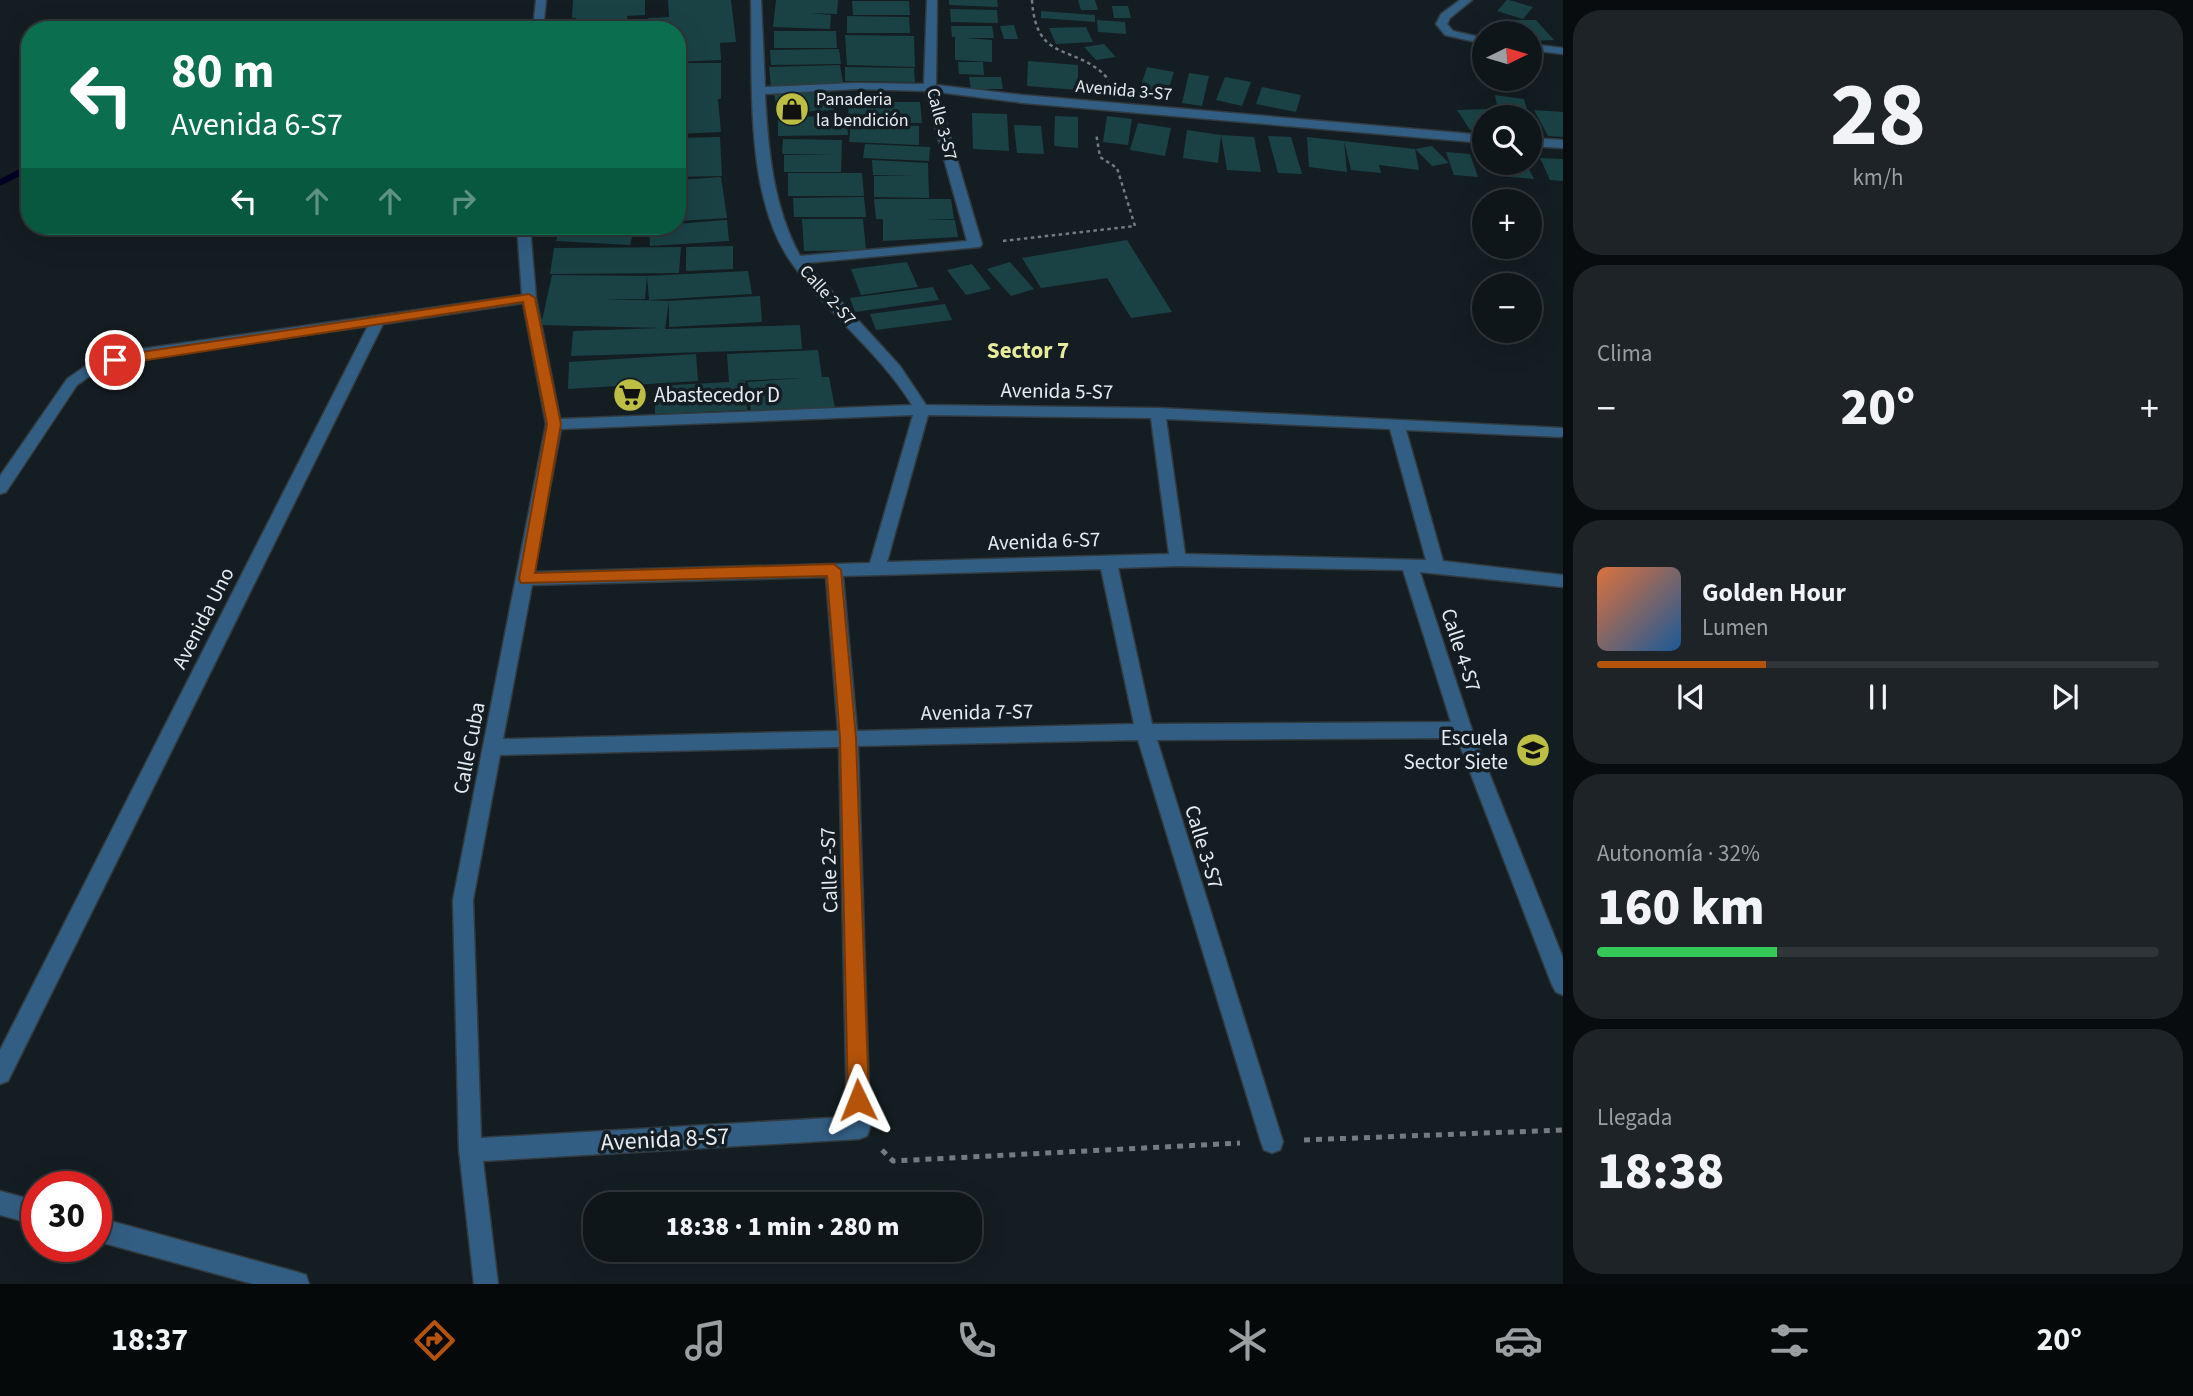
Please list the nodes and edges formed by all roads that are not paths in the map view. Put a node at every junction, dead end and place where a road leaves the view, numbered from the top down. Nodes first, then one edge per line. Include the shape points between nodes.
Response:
1 (541, 0) edge
2 (757, 0) edge
3 (932, 0) edge
4 (1467, 0) edge
5 (539, 21) edge
6 (1472, 38) edge
7 (1542, 48) edge
8 (1563, 51) edge
9 (930, 88) junction
10 (760, 91) junction
11 (1472, 138) edge
12 (1542, 143) edge
13 (1563, 144) edge
14 (525, 235) edge
15 (796, 260) junction
16 (529, 298) junction
17 (378, 320) junction
18 (922, 410) junction
19 (1158, 413) junction
20 (1396, 423) junction
21 (554, 424) junction
22 (1560, 432) dead end
23 (0, 488) edge
24 (1178, 560) junction
25 (1108, 562) junction
26 (1409, 564) junction
27 (1436, 566) junction
28 (877, 569) junction
29 (834, 570) junction
30 (526, 579) junction
31 (1563, 581) edge
32 (1463, 730) junction
33 (1145, 732) junction
34 (848, 738) junction
35 (492, 747) junction
36 (1563, 985) edge
37 (0, 1073) edge
38 (859, 1128) joint
39 (1272, 1142) road end
40 (470, 1150) junction
41 (0, 1203) edge
42 (21, 1209) edge
43 (112, 1233) edge
44 (297, 1284) edge
45 (485, 1284) edge

1 - 5 street
2 - 10 street, Calle 2-S7
3 - 9 street, Calle 3-S7
4 - 6 street via 1441,24 1449,33
7 - 8 street
9 - 10 street, Avenida 3-S7
9 - 11 street, Avenida 3-S7
9 - 15 street, Calle 3-S7 via 975,244
10 - 15 street, Calle 2-S7 via 770,204 779,232
12 - 13 street
14 - 16 street, Calle Cuba
15 - 18 street, Calle 2-S7 via 906,380
16 - 17 street
16 - 21 street, Calle Cuba
17 - 23 street via 134,355 95,366 72,383
17 - 37 street, Avenida Uno
18 - 19 street, Avenida 5-S7
18 - 21 street, Avenida 5-S7
18 - 28 street
19 - 20 street, Avenida 5-S7
19 - 24 street
20 - 22 street, Avenida 5-S7
20 - 27 street
21 - 30 street, Calle Cuba
24 - 25 street, Avenida 6-S7
24 - 26 street, Avenida 6-S7
25 - 28 street, Avenida 6-S7
25 - 33 street, Calle 3-S7
26 - 27 street, Avenida 6-S7
26 - 32 street, Calle 4-S7
27 - 31 street, Avenida 6-S7
28 - 29 street, Avenida 6-S7
29 - 30 street, Avenida 6-S7
29 - 34 street, Calle 2-S7
30 - 35 street, Calle Cuba
32 - 33 street, Avenida 7-S7
32 - 36 street, Calle 4-S7
33 - 34 street, Avenida 7-S7
33 - 39 street, Calle 3-S7
34 - 35 street, Avenida 7-S7
34 - 38 street, Calle 2-S7
35 - 40 street, Calle Cuba via 463,900
38 - 40 street, Avenida 8-S7
40 - 45 street, Calle Cuba
41 - 42 street
43 - 44 street

